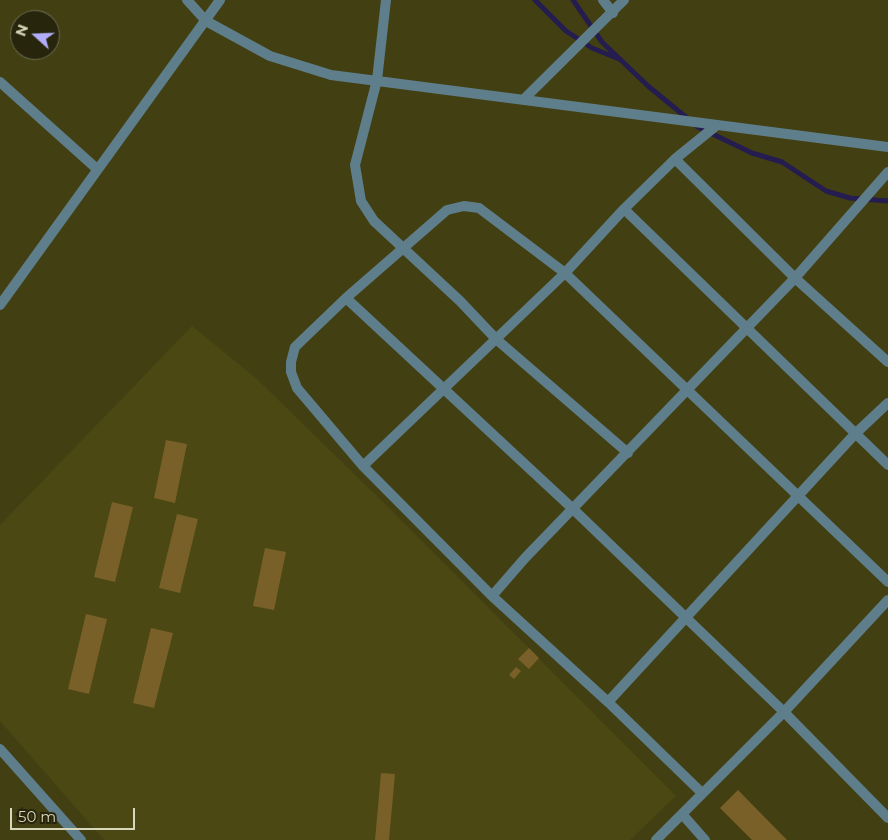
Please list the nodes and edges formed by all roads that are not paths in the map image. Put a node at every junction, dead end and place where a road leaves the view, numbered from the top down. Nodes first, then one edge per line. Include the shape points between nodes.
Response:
1 (187, 0) edge
2 (220, 0) edge
3 (386, 0) edge
4 (603, 0) edge
5 (624, 0) edge
6 (613, 13) junction
7 (206, 21) junction
8 (377, 80) junction
9 (0, 82) edge
10 (523, 100) junction
11 (716, 125) junction
12 (888, 147) edge
13 (675, 159) junction
14 (98, 170) junction
15 (888, 172) edge
16 (624, 209) junction
17 (403, 248) junction
18 (566, 273) junction
19 (795, 278) junction
20 (346, 298) junction
21 (0, 305) edge
22 (747, 329) junction
23 (496, 339) junction
24 (888, 362) edge
25 (690, 390) junction
26 (444, 391) junction
27 (888, 402) edge
28 (856, 434) junction
29 (628, 453) junction
30 (888, 465) edge
31 (363, 466) junction
32 (799, 497) junction
33 (573, 509) junction
34 (888, 582) edge
35 (492, 596) junction
36 (888, 600) edge
37 (686, 619) junction
38 (608, 702) junction
39 (784, 712) junction
40 (0, 749) edge
41 (702, 793) junction
42 (682, 814) junction
43 (888, 818) edge
44 (81, 840) edge
45 (656, 840) edge
46 (705, 840) edge

1 - 7 street
2 - 7 street
3 - 8 street
4 - 6 street
5 - 6 street
6 - 10 street
7 - 8 street via 270,56 331,75
7 - 14 street
8 - 10 street
8 - 17 street via 355,165 361,201 374,221
9 - 14 street
10 - 11 street
11 - 12 street
11 - 13 street
13 - 16 street
13 - 19 street
14 - 21 street
15 - 19 street
16 - 18 street
16 - 22 street
17 - 18 street via 447,210 464,206 479,208
17 - 20 street
17 - 23 street
18 - 23 street
18 - 25 street
19 - 22 street
19 - 24 street
20 - 26 street
20 - 31 street via 295,347 291,372 297,388
22 - 25 street
22 - 28 street
23 - 26 street
23 - 29 street
25 - 29 street
25 - 32 street
26 - 31 street
26 - 33 street
27 - 28 street
28 - 30 street
28 - 32 street
29 - 33 street
31 - 35 street
32 - 34 street
32 - 37 street
33 - 35 street
33 - 37 street
35 - 38 street
36 - 39 street
37 - 38 street
37 - 39 street
38 - 41 street
39 - 41 street
39 - 43 street
40 - 44 street
41 - 42 street
42 - 45 street
42 - 46 street

